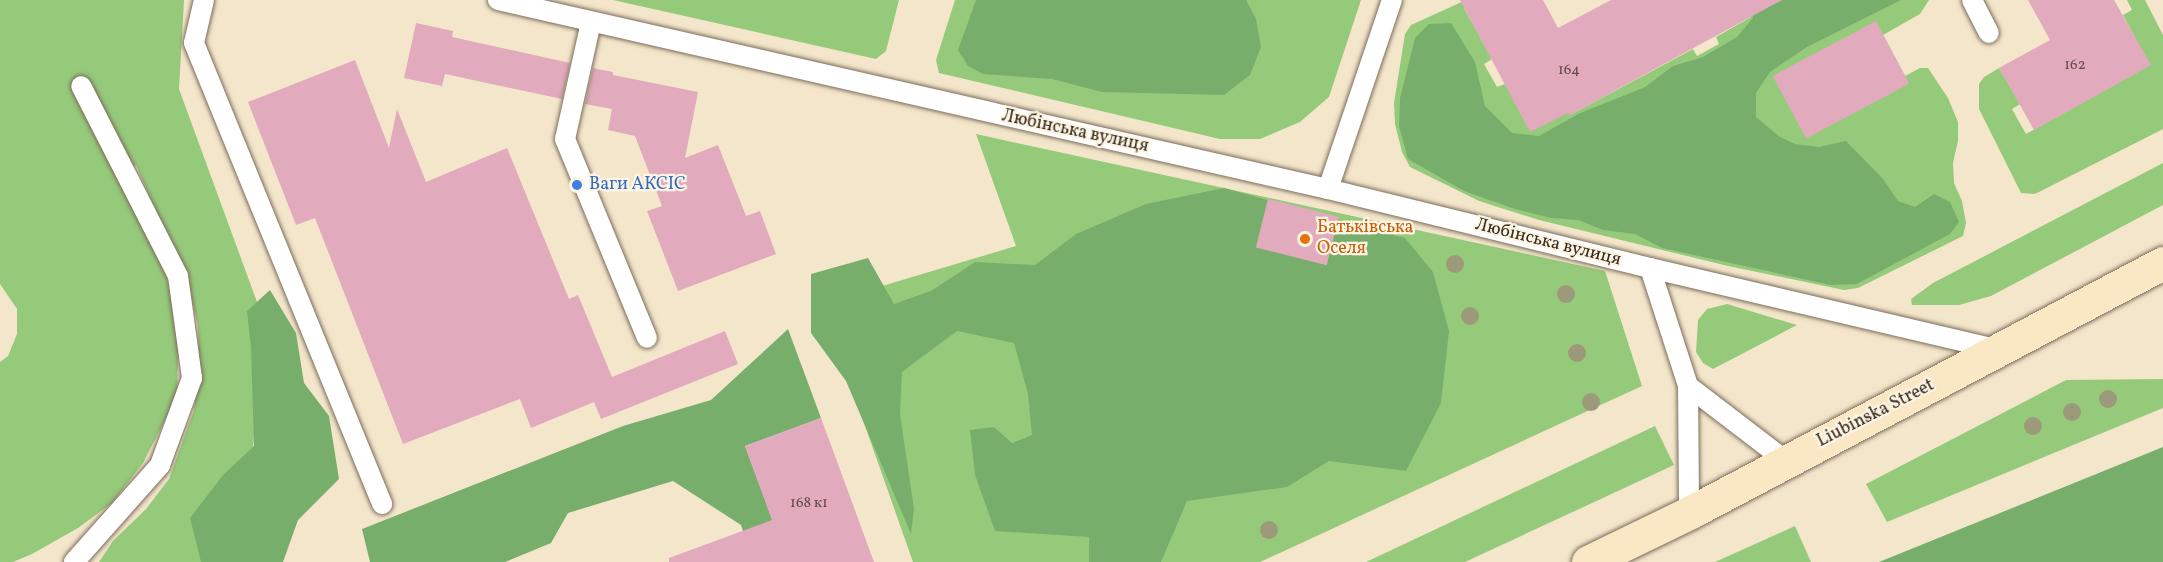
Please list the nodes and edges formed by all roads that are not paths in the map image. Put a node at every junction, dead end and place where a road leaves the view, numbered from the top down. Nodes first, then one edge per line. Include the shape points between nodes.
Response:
1 (204, 0) edge
2 (498, 0) edge
3 (1392, 0) edge
4 (1972, 0) edge
5 (591, 22) junction
6 (1989, 33) dead end
7 (81, 86) dead end
8 (1328, 189) junction
9 (2163, 263) edge
10 (1650, 268) junction
11 (647, 338) dead end
12 (2000, 350) junction
13 (1688, 386) junction
14 (1786, 461) junction
15 (382, 504) dead end
16 (1689, 513) junction
17 (75, 562) edge
18 (1588, 562) edge

1 - 15 lane via 194,43
2 - 5 lane, Любінська вулиця
3 - 8 lane
4 - 6 lane
5 - 8 lane, Любінська вулиця via 896,88 981,112
5 - 11 lane via 565,139
7 - 17 lane via 178,276 192,378 160,465
8 - 10 lane, Любінська вулиця
9 - 12 main road, Liubinska Street
10 - 12 lane, Любінська вулиця
10 - 13 lane
12 - 14 main road, Liubinska Street
13 - 14 lane
13 - 16 lane
14 - 16 main road, Liubinska Street
16 - 18 main road, Liubinska Street

